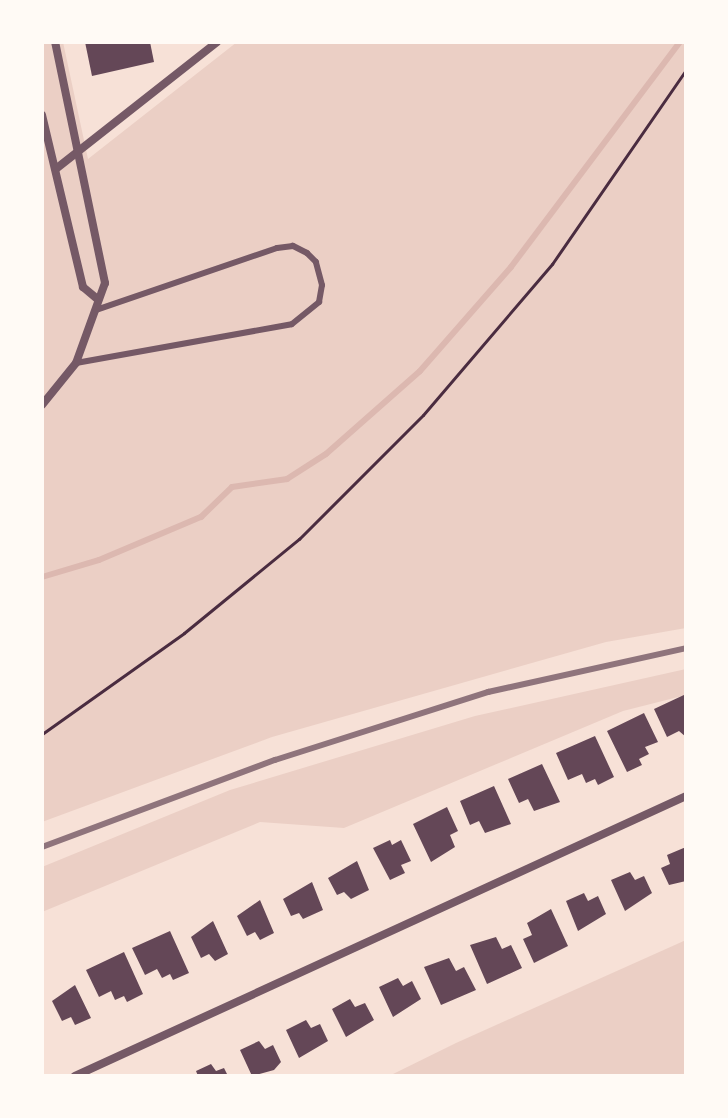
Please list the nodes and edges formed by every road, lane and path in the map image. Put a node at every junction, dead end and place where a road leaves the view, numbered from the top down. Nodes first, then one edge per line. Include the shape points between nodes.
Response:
1 (55, 42) edge
2 (213, 44) edge
3 (686, 70) edge
4 (42, 115) edge
5 (79, 151) junction
6 (57, 168) junction
7 (96, 298) junction
8 (96, 310) junction
9 (76, 363) junction
10 (42, 405) edge
11 (42, 734) edge
12 (686, 796) edge
13 (75, 1076) edge

1 - 5 street
2 - 5 street
3 - 11 path via 552,264 413,426 299,539 184,633
4 - 6 street
5 - 6 street
5 - 7 street via 105,283
6 - 7 street via 83,287
7 - 8 street
8 - 9 street
8 - 9 lane via 293,246 316,262 322,285 319,302 292,324
9 - 10 street
12 - 13 street

